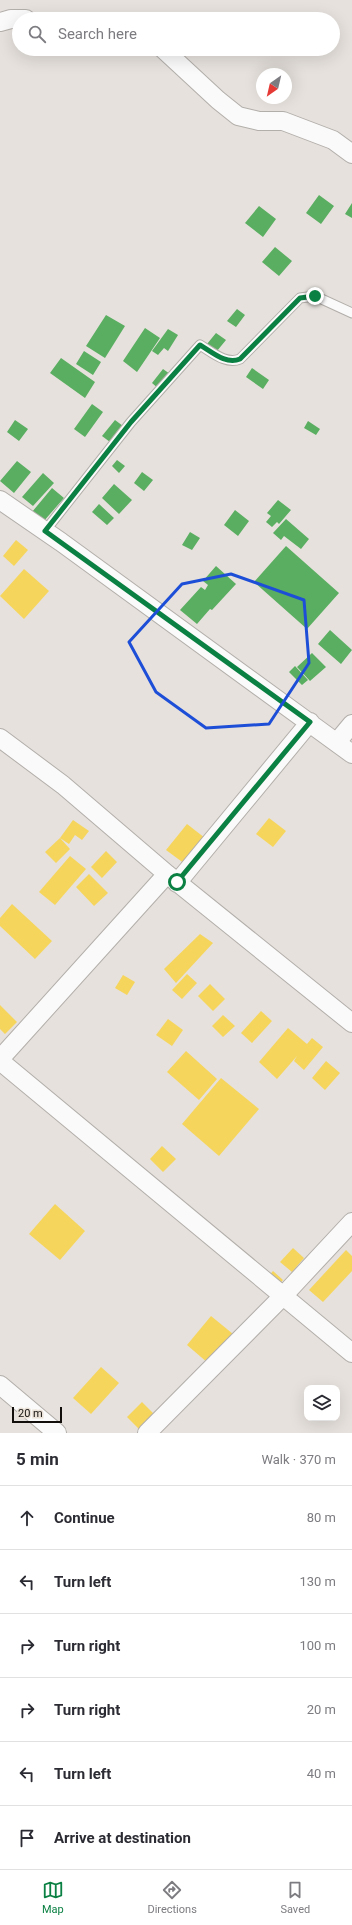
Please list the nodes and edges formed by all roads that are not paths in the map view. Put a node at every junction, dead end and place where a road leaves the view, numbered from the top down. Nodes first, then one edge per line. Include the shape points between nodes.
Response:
1 (12, 19) edge
2 (0, 22) edge
3 (171, 56) edge
4 (352, 154) edge
5 (352, 313) edge
6 (0, 500) edge
7 (45, 531) junction
8 (310, 722) junction
9 (352, 724) edge
10 (0, 738) edge
11 (337, 742) junction
12 (352, 754) edge
13 (172, 878) junction
14 (352, 1024) edge
15 (0, 1060) edge
16 (352, 1222) edge
17 (283, 1296) junction
18 (352, 1353) edge
19 (0, 1385) edge
20 (57, 1433) edge
21 (147, 1433) edge

1 - 2 street
3 - 4 street via 238,116 259,121 283,121 333,140
5 - 7 lane via 315,296 300,298 240,359 226,360 200,345 131,422
6 - 7 street
7 - 8 street
8 - 11 street
8 - 13 street
9 - 11 street
10 - 13 street via 63,785
11 - 12 street
13 - 14 street
13 - 15 street
15 - 17 street
16 - 17 street
17 - 18 street
17 - 21 street
19 - 20 street

